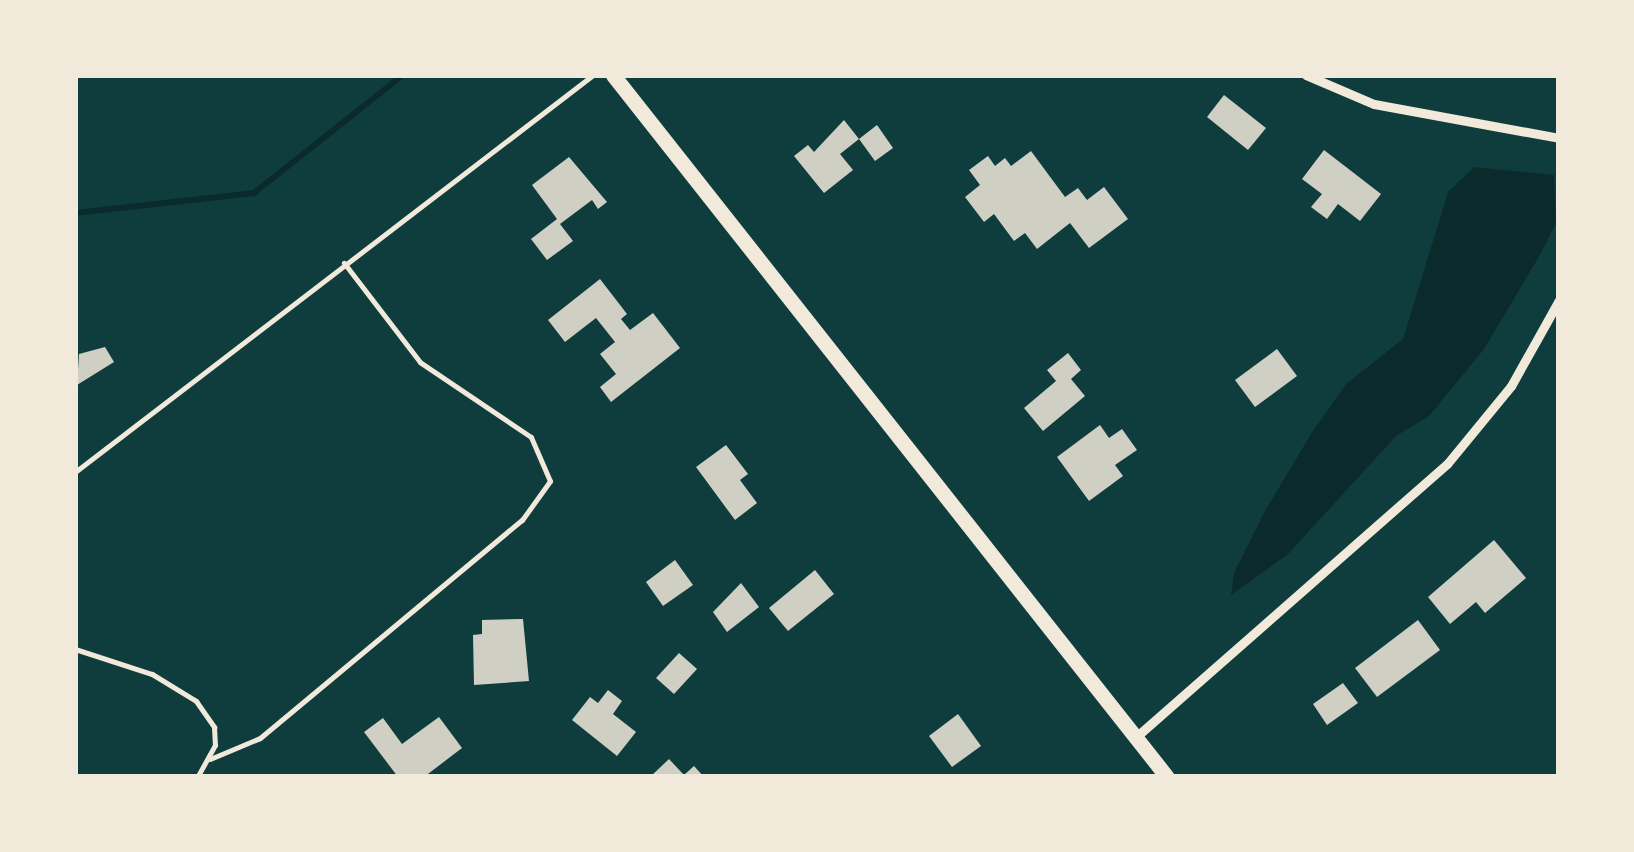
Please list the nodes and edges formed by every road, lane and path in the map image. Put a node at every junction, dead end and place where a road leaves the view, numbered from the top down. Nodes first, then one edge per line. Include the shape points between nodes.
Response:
1 (593, 75) edge
2 (613, 75) edge
3 (1306, 75) edge
4 (1559, 138) edge
5 (344, 264) junction
6 (1559, 300) edge
7 (76, 469) edge
8 (75, 648) edge
9 (1136, 737) junction
10 (210, 758) junction
11 (197, 777) edge
12 (1167, 777) edge

1 - 5 lane
2 - 9 highway
3 - 4 street via 1374,104
5 - 7 lane
5 - 10 lane via 420,362 531,438 547,467 546,493 260,738
6 - 9 street via 1511,386 1447,464
8 - 10 lane via 152,674 196,701 214,726
9 - 12 highway
10 - 11 lane

